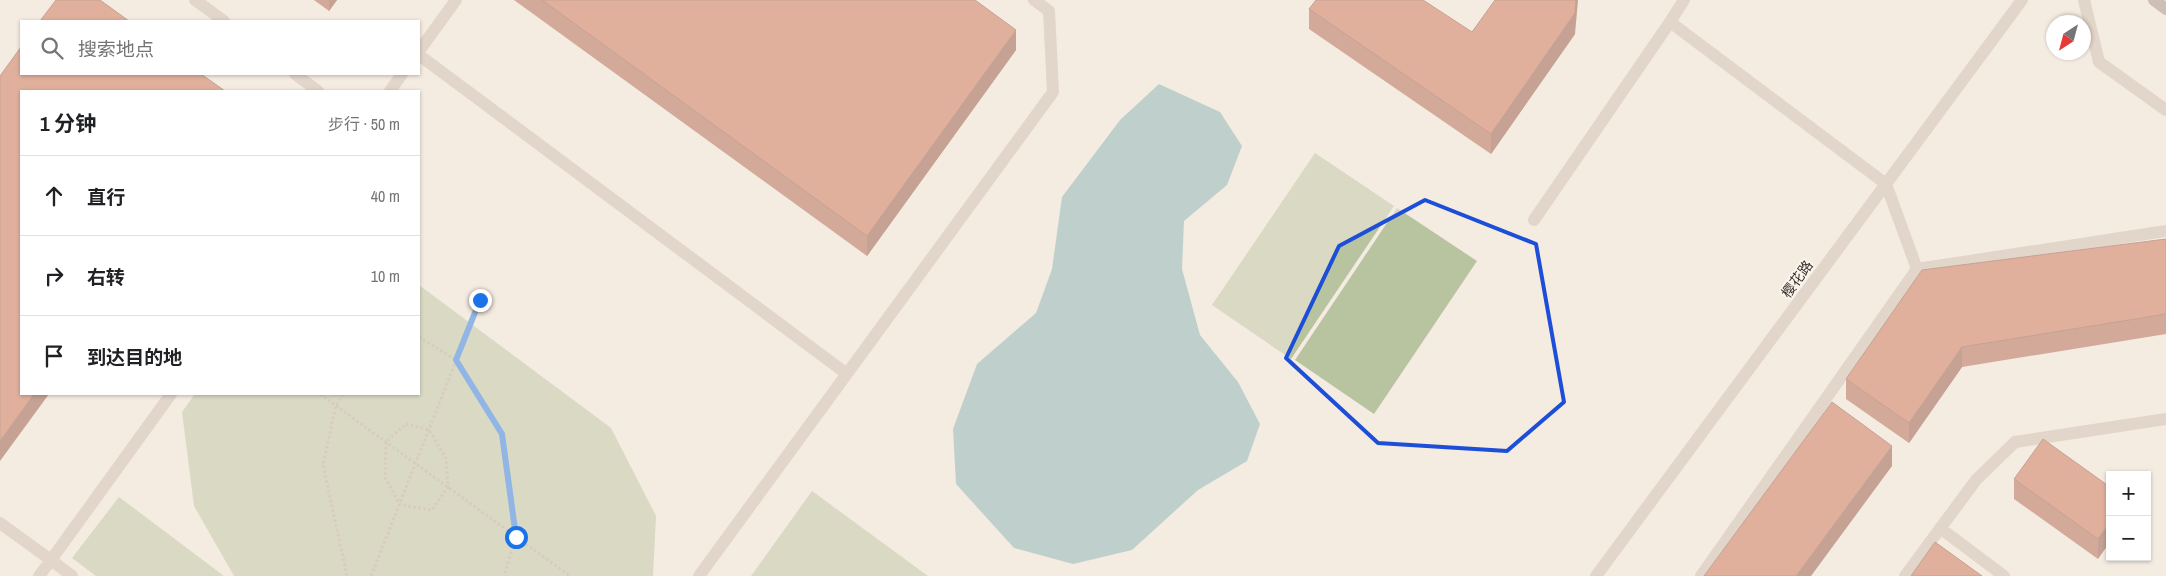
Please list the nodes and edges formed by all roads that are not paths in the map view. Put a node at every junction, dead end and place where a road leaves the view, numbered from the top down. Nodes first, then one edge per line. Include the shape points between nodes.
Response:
1 (195, 0) edge
2 (456, 0) edge
3 (1034, 0) edge
4 (1684, 0) edge
5 (2022, 0) edge
6 (2084, 0) edge
7 (2154, 0) edge
8 (2166, 9) edge
9 (223, 20) edge
10 (1670, 22) junction
11 (420, 50) edge
12 (420, 56) edge
13 (296, 75) edge
14 (401, 75) edge
15 (317, 90) edge
16 (391, 90) edge
17 (2166, 110) edge
18 (1886, 184) junction
19 (1534, 220) dead end
20 (2166, 231) edge
21 (1917, 269) junction
22 (846, 374) junction
23 (170, 395) edge
24 (2166, 419) edge
25 (0, 523) edge
26 (1940, 528) junction
27 (51, 560) junction
28 (39, 576) edge
29 (72, 576) edge
30 (699, 576) edge
31 (1596, 576) edge
32 (1701, 576) edge
33 (1905, 576) edge
34 (2004, 576) edge

1 - 9 street
2 - 11 street
3 - 22 street via 1049,11 1053,92
4 - 10 street
5 - 18 street, 樱花路
6 - 17 street via 2099,62
7 - 8 main road
10 - 18 street
10 - 19 street
12 - 22 street
13 - 15 street
14 - 16 street
18 - 21 street
18 - 31 street, 樱花路
20 - 21 street
21 - 32 street
22 - 30 street
23 - 27 street
24 - 26 street via 2015,442 1976,480
25 - 27 street
26 - 33 street
26 - 34 street
27 - 28 street
27 - 29 street

